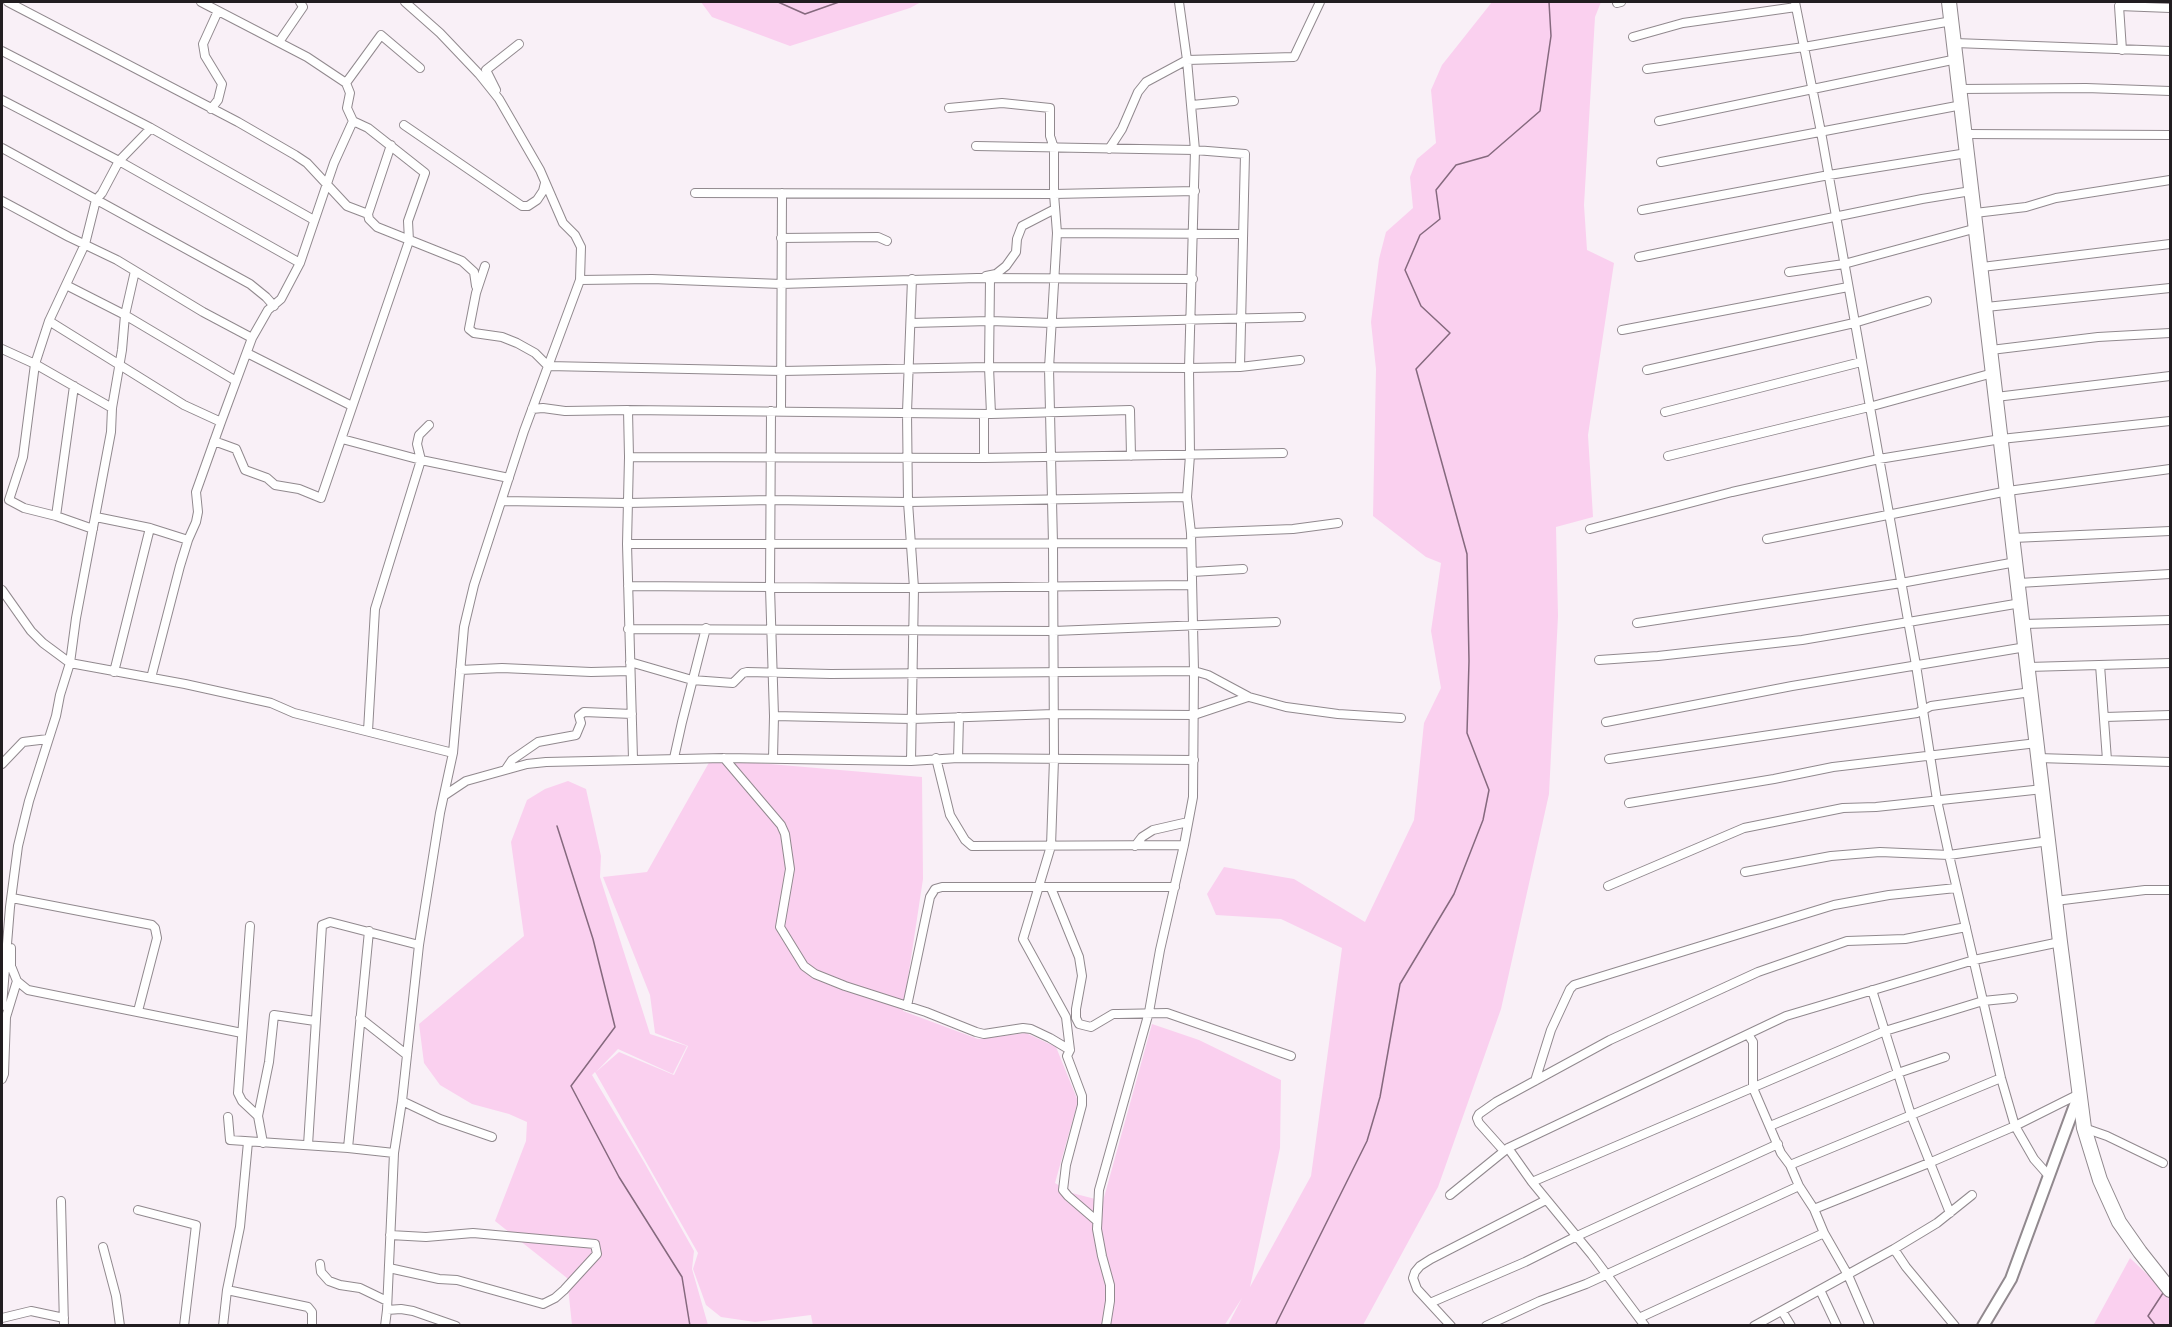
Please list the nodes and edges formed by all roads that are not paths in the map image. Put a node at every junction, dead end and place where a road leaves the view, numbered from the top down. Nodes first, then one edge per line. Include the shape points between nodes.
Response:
1 (8, 2) edge
2 (201, 2) edge
3 (300, 2) edge
4 (405, 2) edge
5 (1179, 2) edge
6 (1320, 2) edge
7 (1949, 2) edge
8 (1796, 3) edge
9 (2170, 8) edge
10 (218, 11) junction
11 (1952, 21) junction
12 (1633, 37) dead end
13 (279, 42) junction
14 (1955, 43) junction
15 (519, 44) dead end
16 (1804, 47) junction
17 (2122, 50) junction
18 (2, 51) edge
19 (2170, 51) edge
20 (1957, 59) junction
21 (1187, 60) junction
22 (420, 68) dead end
23 (1647, 69) dead end
24 (346, 83) junction
25 (1813, 89) junction
26 (1961, 89) junction
27 (2170, 92) edge
28 (499, 99) junction
29 (2, 100) edge
30 (1234, 101) dead end
31 (1192, 105) junction
32 (1962, 105) junction
33 (949, 108) dead end
34 (211, 109) junction
35 (353, 121) junction
36 (1659, 121) dead end
37 (404, 125) dead end
38 (151, 128) junction
39 (1821, 132) junction
40 (1966, 134) junction
41 (2170, 135) edge
42 (391, 145) junction
43 (976, 146) dead end
44 (2, 148) edge
45 (1054, 148) junction
46 (1109, 149) junction
47 (1195, 150) junction
48 (1967, 153) junction
49 (119, 161) junction
50 (1661, 162) dead end
51 (1829, 175) junction
52 (2170, 180) edge
53 (545, 181) junction
54 (327, 183) junction
55 (1195, 191) junction
56 (1971, 191) junction
57 (782, 193) junction
58 (695, 194) dead end
59 (1053, 194) junction
60 (96, 200) junction
61 (2, 201) edge
62 (1055, 209) junction
63 (1642, 210) dead end
64 (1975, 213) junction
65 (368, 214) junction
66 (1835, 217) junction
67 (314, 220) junction
68 (1977, 228) junction
69 (1057, 233) junction
70 (1193, 233) junction
71 (1242, 234) junction
72 (782, 238) junction
73 (409, 241) junction
74 (887, 241) dead end
75 (85, 244) junction
76 (2170, 244) edge
77 (1639, 257) dead end
78 (300, 263) junction
79 (1844, 264) junction
80 (485, 266) dead end
81 (1982, 267) junction
82 (135, 271) junction
83 (1789, 272) dead end
84 (977, 278) junction
85 (912, 279) junction
86 (990, 279) junction
87 (1055, 279) junction
88 (1193, 279) junction
89 (580, 280) junction
90 (781, 284) junction
91 (66, 285) junction
92 (1848, 287) junction
93 (2170, 288) edge
94 (476, 293) junction
95 (1927, 301) dead end
96 (274, 306) junction
97 (1986, 307) junction
98 (125, 315) junction
99 (1301, 317) dead end
100 (1242, 318) junction
101 (1192, 319) junction
102 (49, 321) junction
103 (990, 321) junction
104 (911, 323) junction
105 (1052, 323) junction
106 (1854, 323) junction
107 (1622, 330) dead end
108 (2170, 333) edge
109 (252, 338) junction
110 (2, 349) edge
111 (1991, 350) junction
112 (248, 353) junction
113 (1300, 360) dead end
114 (1861, 362) junction
115 (35, 364) junction
116 (118, 364) junction
117 (548, 366) junction
118 (989, 367) junction
119 (1240, 367) junction
120 (909, 368) junction
121 (1049, 368) junction
122 (1189, 368) junction
123 (1647, 370) dead end
124 (782, 371) junction
125 (1993, 373) junction
126 (2170, 376) edge
127 (236, 381) junction
128 (74, 386) junction
129 (1996, 397) junction
130 (352, 406) junction
131 (1869, 406) junction
132 (112, 408) junction
133 (532, 409) junction
134 (628, 410) junction
135 (771, 411) junction
136 (781, 411) junction
137 (907, 412) junction
138 (1665, 412) dead end
139 (1050, 413) junction
140 (988, 414) junction
141 (2170, 421) edge
142 (221, 422) junction
143 (429, 425) dead end
144 (342, 439) junction
145 (2001, 439) junction
146 (214, 441) junction
147 (1283, 453) dead end
148 (1190, 455) junction
149 (1131, 456) junction
150 (1668, 456) dead end
151 (629, 457) junction
152 (772, 457) junction
153 (1050, 457) junction
154 (984, 458) junction
155 (908, 459) junction
156 (1879, 459) junction
157 (421, 460) junction
158 (2170, 469) edge
159 (509, 478) junction
160 (2008, 491) junction
161 (1187, 497) junction
162 (771, 500) junction
163 (502, 501) junction
164 (1050, 501) junction
165 (908, 502) junction
166 (628, 503) junction
167 (1889, 514) junction
168 (57, 516) junction
169 (96, 517) junction
170 (1338, 523) dead end
171 (150, 528) junction
172 (93, 529) junction
173 (1590, 529) dead end
174 (2170, 531) edge
175 (1191, 532) junction
176 (2013, 538) junction
177 (188, 540) junction
178 (1767, 540) dead end
179 (911, 543) junction
180 (1191, 543) junction
181 (627, 544) junction
182 (1053, 544) junction
183 (770, 545) junction
184 (2016, 562) junction
185 (1244, 569) dead end
186 (1192, 572) junction
187 (2170, 574) edge
188 (1901, 583) junction
189 (2019, 583) junction
190 (1052, 585) junction
191 (1191, 585) junction
192 (628, 586) junction
193 (770, 588) junction
194 (914, 588) junction
195 (2, 590) edge
196 (2021, 603) junction
197 (2170, 620) edge
198 (1275, 622) dead end
199 (1638, 623) dead end
200 (1909, 623) junction
201 (2024, 624) junction
202 (1193, 626) junction
203 (706, 628) junction
204 (771, 629) junction
205 (628, 630) junction
206 (913, 631) junction
207 (1054, 631) junction
208 (2026, 647) junction
209 (1599, 660) dead end
210 (630, 662) junction
211 (69, 663) junction
212 (2170, 663) edge
213 (1916, 665) junction
214 (2100, 665) junction
215 (2028, 667) junction
216 (460, 670) junction
217 (630, 671) junction
218 (1194, 671) junction
219 (114, 672) junction
220 (772, 672) junction
221 (1053, 672) junction
222 (912, 673) junction
223 (151, 678) junction
224 (692, 680) junction
225 (2031, 692) junction
226 (1249, 697) junction
227 (1924, 711) junction
228 (632, 714) junction
229 (1054, 714) junction
230 (1194, 715) junction
231 (2170, 715) edge
232 (774, 716) junction
233 (959, 717) junction
234 (2105, 717) junction
235 (1401, 718) dead end
236 (912, 719) junction
237 (1606, 722) dead end
238 (368, 731) junction
239 (48, 739) junction
240 (2037, 743) junction
241 (453, 753) junction
242 (1929, 755) junction
243 (674, 758) junction
244 (724, 758) junction
245 (773, 758) junction
246 (936, 758) junction
247 (958, 758) junction
248 (2038, 758) junction
249 (633, 759) junction
250 (1054, 759) junction
251 (1610, 759) dead end
252 (911, 760) junction
253 (1194, 760) junction
254 (2107, 760) junction
255 (2170, 763) edge
256 (2, 764) edge
257 (506, 770) junction
258 (2043, 789) junction
259 (445, 795) junction
260 (1937, 801) junction
261 (1629, 803) dead end
262 (1188, 822) junction
263 (2049, 841) junction
264 (1184, 845) junction
265 (1051, 846) junction
266 (1135, 846) junction
267 (1949, 855) junction
268 (1745, 872) dead end
269 (1608, 886) dead end
270 (1175, 887) junction
271 (1037, 888) junction
272 (1051, 888) junction
273 (1956, 888) junction
274 (2170, 890) edge
275 (12, 898) junction
276 (2055, 901) junction
277 (10, 907) junction
278 (250, 926) dead end
279 (1966, 927) junction
280 (369, 931) junction
281 (2060, 942) junction
282 (419, 945) junction
283 (1974, 960) junction
284 (17, 981) junction
285 (1872, 990) junction
286 (2013, 998) dead end
287 (1983, 1001) junction
288 (2, 1006) edge
289 (907, 1006) junction
290 (138, 1011) junction
291 (1149, 1012) junction
292 (360, 1018) junction
293 (315, 1021) junction
294 (1885, 1031) junction
295 (242, 1033) junction
296 (1749, 1035) junction
297 (1070, 1050) junction
298 (407, 1055) junction
299 (1291, 1056) dead end
300 (1945, 1057) dead end
301 (1898, 1073) junction
302 (2001, 1078) junction
303 (2, 1079) edge
304 (1535, 1081) junction
305 (1753, 1088) junction
306 (2079, 1094) junction
307 (402, 1101) junction
308 (1911, 1115) junction
309 (258, 1116) junction
310 (228, 1117) dead end
311 (1770, 1126) junction
312 (2015, 1126) junction
313 (2084, 1128) junction
314 (492, 1137) dead end
315 (248, 1142) junction
316 (263, 1143) junction
317 (1778, 1144) junction
318 (308, 1145) junction
319 (348, 1148) junction
320 (1506, 1150) junction
321 (394, 1154) junction
322 (1929, 1163) junction
323 (2163, 1163) dead end
324 (1790, 1165) junction
325 (2049, 1176) junction
326 (1532, 1182) junction
327 (1799, 1186) junction
328 (1450, 1195) dead end
329 (1972, 1195) dead end
330 (1546, 1200) junction
331 (61, 1201) dead end
332 (1814, 1209) junction
333 (138, 1210) dead end
334 (1950, 1213) junction
335 (1097, 1221) junction
336 (1824, 1233) junction
337 (390, 1235) junction
338 (1575, 1237) junction
339 (103, 1248) dead end
340 (1894, 1249) junction
341 (320, 1264) dead end
342 (389, 1268) junction
343 (1607, 1275) junction
344 (1848, 1275) junction
345 (2167, 1286) edge
346 (227, 1290) junction
347 (1820, 1290) junction
348 (387, 1301) junction
349 (1430, 1303) junction
350 (387, 1310) junction
351 (1782, 1311) junction
352 (2, 1318) edge
353 (1639, 1318) junction
354 (64, 1322) edge
355 (185, 1325) edge
356 (120, 1326) edge
357 (223, 1326) edge
358 (312, 1326) edge
359 (385, 1326) edge
360 (456, 1326) edge
361 (1106, 1326) edge
362 (1451, 1326) edge
363 (1485, 1326) edge
364 (1645, 1326) edge
365 (1754, 1326) edge
366 (1791, 1326) edge
367 (1837, 1326) edge
368 (1870, 1326) edge
369 (1955, 1326) edge
370 (1983, 1326) edge

1 - 34 street
2 - 10 street
3 - 13 street via 303,7
4 - 28 street via 440,33
5 - 21 street
6 - 21 street via 1294,57
7 - 11 highway
8 - 12 street via 1683,23
8 - 16 street
9 - 17 street via 2119,6
10 - 13 street
10 - 34 street via 203,44 222,84
11 - 14 highway
11 - 16 street
13 - 24 street
14 - 17 street
14 - 20 highway
15 - 28 street via 486,70
16 - 23 street
16 - 25 street
17 - 19 street
18 - 38 street
20 - 25 street
20 - 26 highway
21 - 31 street
21 - 46 street via 1142,86
22 - 24 street via 381,35
24 - 35 street via 350,93 347,108
25 - 36 street
25 - 39 street
26 - 27 street
26 - 32 highway
28 - 53 street
29 - 49 street
30 - 31 street
31 - 47 street
32 - 39 street
32 - 40 highway
33 - 45 street via 1002,103 1049,107
34 - 54 street via 295,155
35 - 42 street
35 - 54 street
37 - 53 street via 522,206 537,200
38 - 49 street
38 - 67 street
39 - 50 street
39 - 51 street
40 - 41 street
40 - 48 highway
42 - 65 street
42 - 73 street via 425,173 408,221
43 - 45 street
44 - 60 street
45 - 46 street
45 - 59 street
46 - 47 street
47 - 55 street
47 - 71 street via 1245,154
48 - 51 street
48 - 56 highway
49 - 60 street
49 - 78 street
51 - 63 street
51 - 66 street
52 - 64 street
53 - 89 street via 563,223 581,247
54 - 65 street via 347,206
54 - 67 street
55 - 59 street
55 - 70 street
56 - 64 highway
56 - 66 street
57 - 58 street
57 - 59 street
57 - 72 street
59 - 62 street
60 - 75 street
60 - 96 street via 250,284
61 - 75 street
62 - 69 street
62 - 84 street via 1022,226 1016,252 1006,266
64 - 68 highway
65 - 73 street via 377,227
66 - 77 street
66 - 79 street
67 - 78 street
68 - 79 street
68 - 81 highway
69 - 70 street
69 - 87 street
70 - 71 street
70 - 88 street
71 - 100 street
72 - 74 street via 871,237
72 - 90 street
73 - 94 street via 467,265 474,273
73 - 130 street
75 - 82 street
75 - 91 street
76 - 81 street
78 - 96 street
79 - 83 street
79 - 92 street
80 - 94 street
81 - 97 highway
82 - 98 street
82 - 109 street
84 - 85 street
84 - 86 street
85 - 90 street
85 - 104 street
86 - 87 street
86 - 103 street
87 - 88 street
87 - 105 street
88 - 101 street
89 - 90 street
89 - 117 street
90 - 124 street
91 - 98 street
91 - 102 street
92 - 106 street
92 - 107 street
93 - 97 street
94 - 117 street via 469,325 474,333 507,338 535,353
95 - 106 street
96 - 109 street
97 - 111 highway
98 - 116 street
98 - 127 street
99 - 100 street
100 - 101 street
100 - 119 street
101 - 105 street
101 - 122 street
102 - 115 street
102 - 116 street
103 - 104 street
103 - 105 street
103 - 118 street
104 - 120 street
105 - 121 street
106 - 114 street
106 - 123 street
108 - 111 street
109 - 112 street
110 - 115 street
111 - 125 highway
112 - 127 street
112 - 130 street
113 - 119 street
114 - 131 street
114 - 138 street
115 - 128 street
115 - 168 street via 23,457 9,500
116 - 132 street
116 - 142 street via 184,405
117 - 124 street
117 - 133 street
118 - 120 street
118 - 121 street
118 - 140 street
119 - 122 street
120 - 124 street
120 - 137 street
121 - 122 street
121 - 139 street
122 - 148 street
124 - 136 street
125 - 129 highway
125 - 131 street
126 - 129 street
127 - 142 street
128 - 132 street
128 - 168 street
129 - 145 highway
130 - 144 street
131 - 150 street
131 - 156 street
132 - 169 street
133 - 134 street
133 - 159 street
134 - 135 street
134 - 151 street
135 - 136 street
135 - 152 street
136 - 137 street
137 - 140 street
137 - 155 street
139 - 140 street
139 - 149 street via 1130,410
139 - 153 street
140 - 154 street
141 - 145 street
142 - 146 street
143 - 157 street via 419,435
144 - 146 street via 321,498 276,485 245,470 236,449
144 - 157 street
145 - 156 street
145 - 160 highway
146 - 177 street via 196,492 197,517
147 - 148 street
148 - 149 street
148 - 161 street
149 - 153 street
151 - 152 street
151 - 166 street
152 - 155 street
152 - 162 street
153 - 154 street
153 - 164 street
154 - 155 street
155 - 165 street
156 - 167 street
156 - 173 street
157 - 159 street
157 - 238 street via 375,609
158 - 160 street
159 - 163 street
160 - 167 street
160 - 176 highway
161 - 164 street
161 - 175 street
162 - 165 street
162 - 166 street
162 - 183 street
163 - 166 street
163 - 216 street via 466,614
164 - 165 street
164 - 182 street
165 - 179 street
166 - 181 street
167 - 178 street
167 - 188 street
168 - 172 street
169 - 171 street
169 - 172 street
170 - 175 street via 1293,529
171 - 177 street
171 - 219 street
172 - 211 street
174 - 176 street
175 - 180 street
176 - 184 highway
177 - 223 street
179 - 182 street
179 - 183 street
179 - 194 street
180 - 182 street
180 - 186 street
181 - 183 street
181 - 192 street
182 - 190 street
183 - 193 street
184 - 188 street
184 - 189 highway
185 - 186 street
186 - 191 street
187 - 189 street
188 - 199 street
188 - 200 street
189 - 196 highway
190 - 191 street
190 - 194 street
190 - 207 street
191 - 202 street
192 - 193 street
192 - 205 street
193 - 194 street
193 - 204 street
194 - 206 street
195 - 211 street via 31,631
196 - 200 street
196 - 201 highway
197 - 201 street
198 - 202 street
200 - 209 street via 1803,640
200 - 213 street
201 - 208 highway
202 - 207 street
202 - 218 street
203 - 204 street
203 - 205 street
203 - 224 street
204 - 206 street
204 - 220 street
205 - 210 street
206 - 207 street
206 - 222 street
207 - 221 street
208 - 213 street
208 - 215 highway
210 - 217 street
210 - 224 street
211 - 219 street
211 - 239 street
212 - 214 street
213 - 227 street
213 - 237 street
214 - 215 street
214 - 234 street
215 - 225 highway
216 - 217 street
216 - 241 street
217 - 228 street
218 - 221 street
218 - 226 street
218 - 230 street
219 - 223 street
220 - 222 street
220 - 224 street via 743,673 733,682
220 - 232 street
221 - 222 street
221 - 229 street
222 - 236 street
223 - 238 street via 271,703 294,713
224 - 243 street
225 - 227 street via 1931,706
225 - 240 highway
226 - 230 street
226 - 235 street via 1286,707
227 - 242 street
227 - 251 street
228 - 249 street
228 - 257 street via 584,712 579,716 581,723 576,735 538,742 512,760
229 - 230 street
229 - 233 street
229 - 250 street
230 - 253 street
231 - 234 street
232 - 236 street
232 - 245 street
233 - 236 street
233 - 247 street
234 - 254 street
236 - 252 street
238 - 241 street
239 - 256 street via 23,742
239 - 275 street via 18,846
240 - 242 street
240 - 248 highway
241 - 259 street
242 - 260 street
242 - 261 street via 1833,767
243 - 244 street
243 - 249 street
244 - 245 street
244 - 289 street via 785,834 790,869 780,927 804,966 845,986
245 - 252 street
246 - 247 street
246 - 252 street
246 - 265 street via 950,815 971,846
247 - 250 street
248 - 254 street
248 - 258 highway
249 - 257 street via 526,764
250 - 253 street
250 - 265 street
253 - 262 street
254 - 255 street
257 - 259 street via 466,781
258 - 260 street
258 - 263 highway
259 - 282 street
260 - 267 street
260 - 269 street via 1828,810 1744,828
262 - 264 street
262 - 266 street via 1153,830
263 - 267 street
263 - 276 highway
264 - 266 street
264 - 270 street
265 - 266 street
265 - 271 street
267 - 268 street via 1880,852 1831,856
267 - 273 street
270 - 272 street
270 - 291 street
271 - 272 street
271 - 289 street via 935,889 930,897
271 - 297 street via 1023,939 1066,1017
272 - 291 street via 1079,957 1082,976 1077,1023 1091,1027 1113,1014
273 - 279 street
273 - 304 street via 1834,905 1574,985 1551,1030
274 - 276 street
275 - 277 street
275 - 290 street via 152,925 157,938
276 - 281 highway
277 - 284 street via 11,966
277 - 288 street
278 - 295 street
279 - 283 street
279 - 304 street via 1905,939 1847,941 1758,972 1610,1041
280 - 282 street
280 - 292 street
280 - 293 street via 330,922 322,925
281 - 283 street
281 - 306 highway
282 - 298 street
283 - 285 street
283 - 287 street
284 - 290 street via 28,990
284 - 303 street via 6,1017
285 - 294 street
285 - 296 street via 1786,1016
286 - 287 street
287 - 294 street
287 - 302 street
289 - 297 street via 981,1034 1031,1029
290 - 295 street
291 - 299 street via 1167,1013
291 - 335 street via 1099,1190
292 - 298 street
292 - 319 street
293 - 309 street via 274,1015
293 - 318 street
294 - 301 street
294 - 305 street
295 - 309 street via 238,1093
296 - 305 street via 1753,1042
296 - 320 street
297 - 335 street via 1067,1056 1080,1087 1082,1105 1063,1190
298 - 307 street
300 - 301 street
301 - 308 street
301 - 311 street
302 - 308 street
302 - 312 street
304 - 320 street via 1496,1102 1477,1118
305 - 311 street
305 - 326 street
306 - 312 street
306 - 313 highway
306 - 325 street
307 - 314 street
307 - 321 street
308 - 322 street
308 - 324 street
309 - 316 street
310 - 315 street via 230,1140
311 - 317 street
312 - 322 street
312 - 325 street
313 - 323 street
313 - 345 highway via 2109,1202 2127,1234
315 - 316 street
315 - 346 street via 240,1227
316 - 318 street
317 - 324 street
317 - 338 street
318 - 319 street
319 - 321 street
320 - 326 street
320 - 328 street
321 - 337 street
322 - 332 street
322 - 334 street
324 - 327 street
325 - 370 street via 2011,1279
326 - 330 street
327 - 332 street
327 - 343 street
329 - 334 street
330 - 338 street
330 - 349 street via 1420,1266 1414,1283
331 - 354 street
332 - 336 street
333 - 355 street via 196,1225
334 - 340 street
335 - 361 street via 1110,1285
336 - 344 street
336 - 353 street
337 - 342 street
337 - 342 street via 474,1233 596,1244 597,1254 564,1290 543,1304 458,1280
338 - 343 street
338 - 349 street
339 - 356 street
340 - 344 street
340 - 369 street
341 - 348 street via 329,1281 363,1289
342 - 348 street
343 - 353 street
343 - 363 street
344 - 347 street
344 - 368 street
346 - 357 street
346 - 358 street via 308,1307
347 - 351 street
347 - 367 street
348 - 350 street
349 - 362 street
350 - 359 street
350 - 360 street via 413,1311
351 - 365 street
351 - 366 street
352 - 354 street via 31,1311
353 - 364 street

